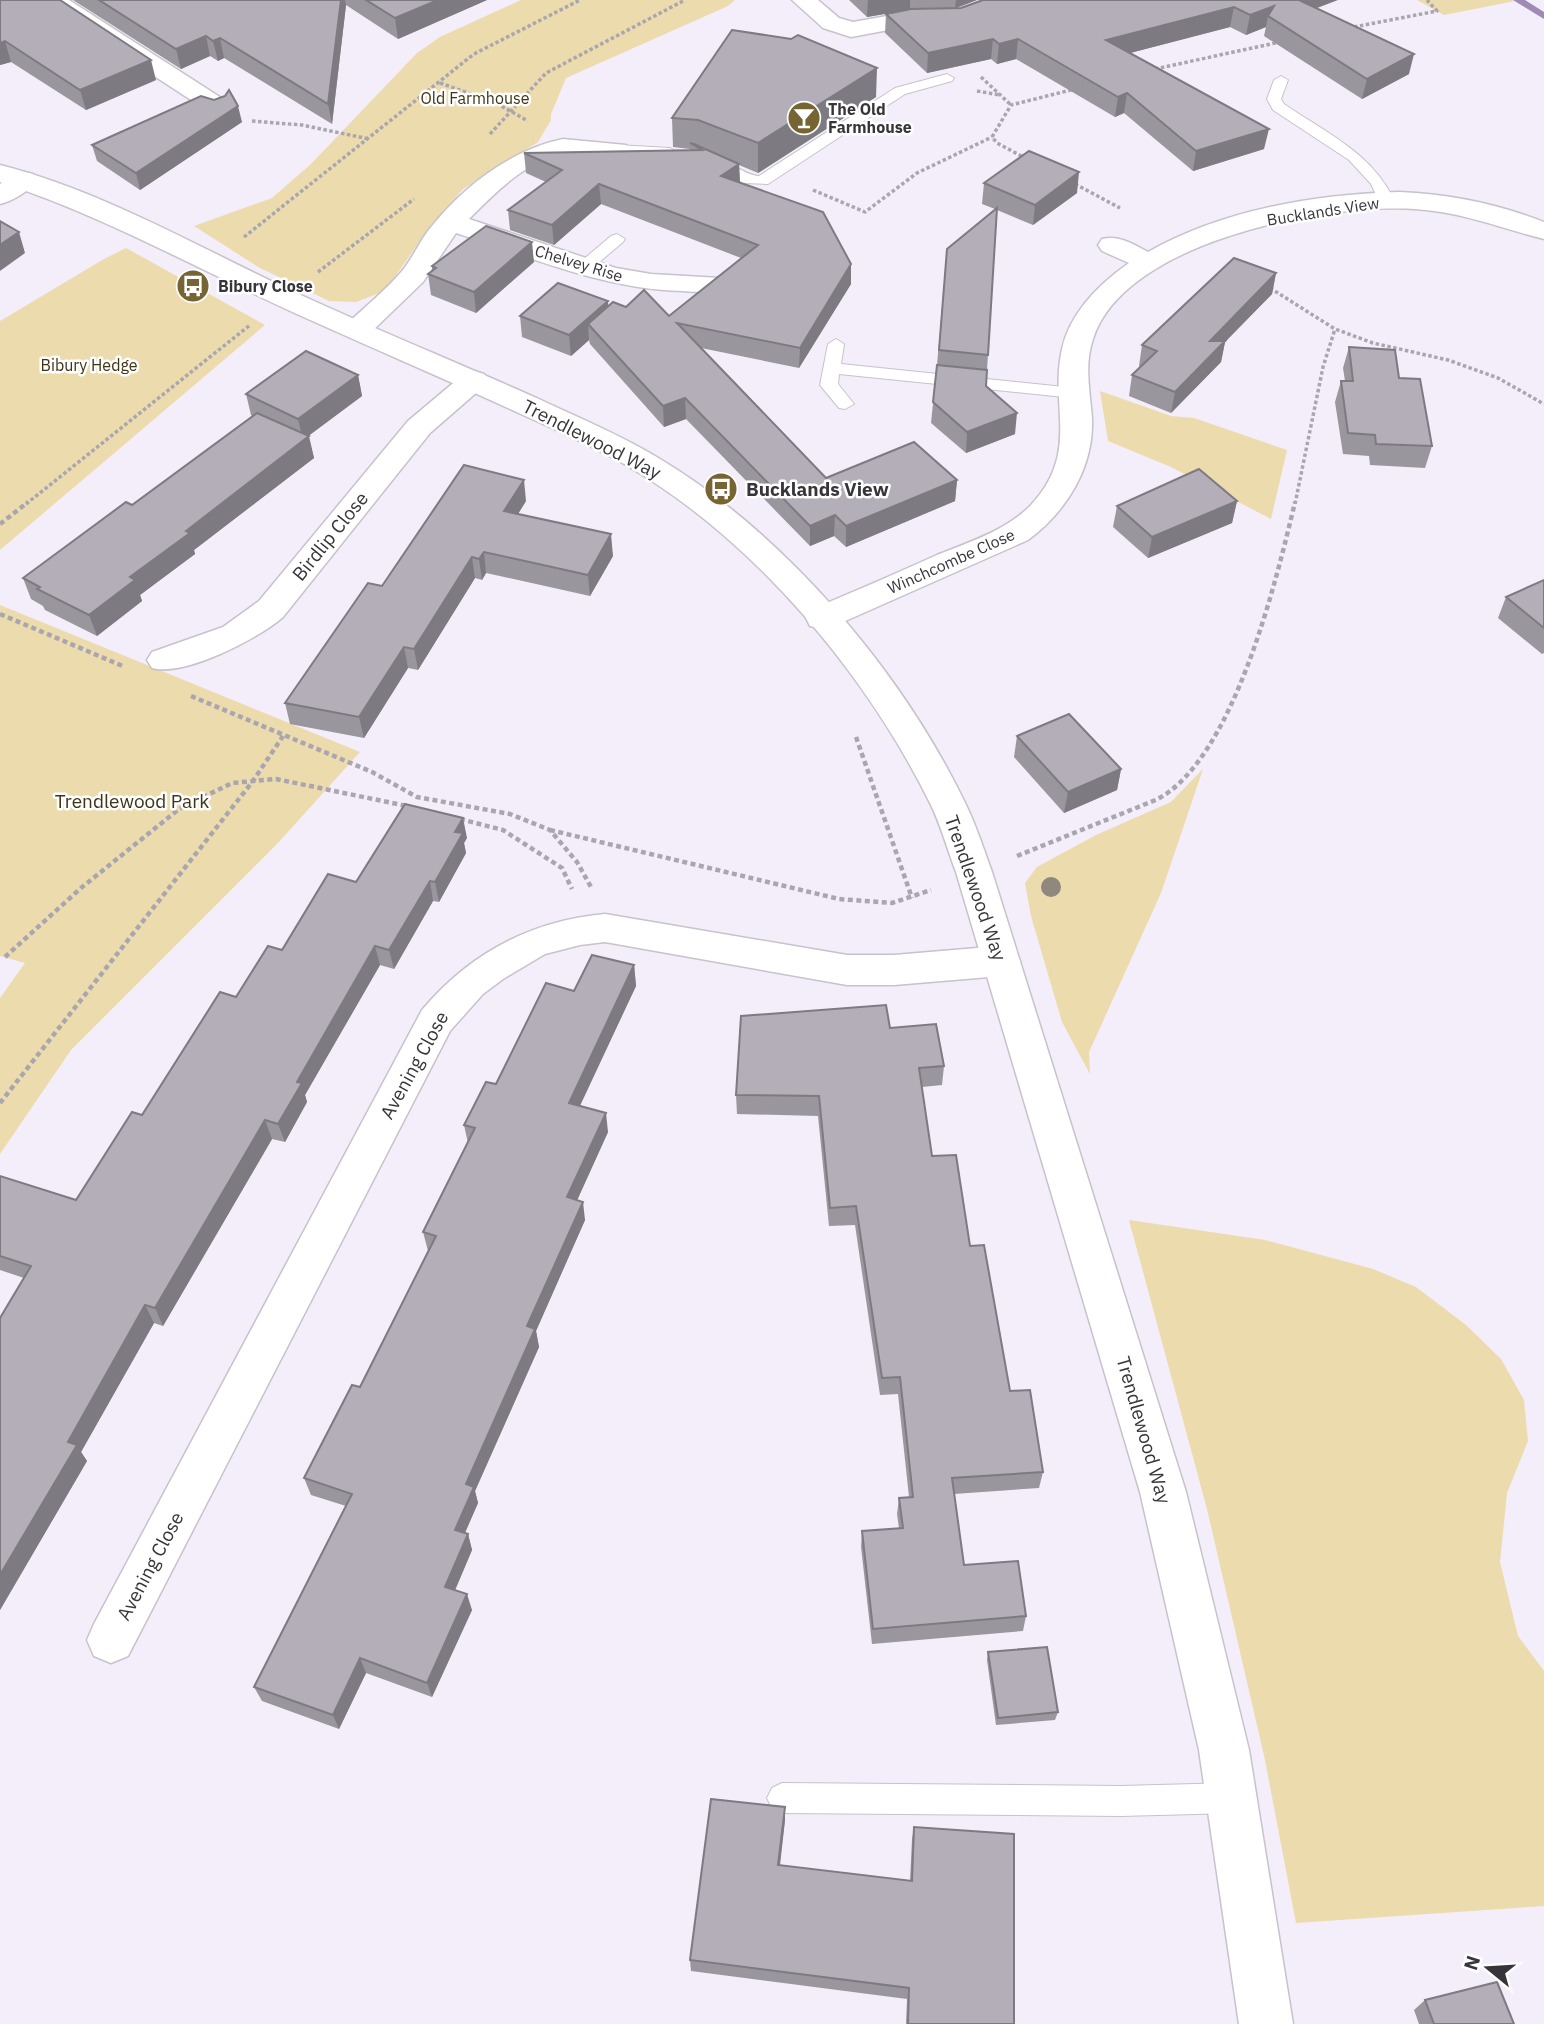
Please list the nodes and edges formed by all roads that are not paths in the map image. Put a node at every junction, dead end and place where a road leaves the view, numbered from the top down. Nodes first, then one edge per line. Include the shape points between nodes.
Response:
1 (53, 0) edge
2 (804, 0) edge
3 (1006, 0) edge
4 (947, 78) dead end
5 (1280, 80) dead end
6 (874, 86) edge
7 (190, 89) junction
8 (896, 94) junction
9 (216, 106) edge
10 (171, 107) edge
11 (617, 150) joint
12 (12, 177) edge
13 (0, 195) edge
14 (1386, 200) junction
15 (451, 222) junction
16 (1544, 231) edge
17 (617, 239) dead end
18 (1186, 243) joint
19 (1112, 245) dead end
20 (1150, 263) junction
21 (584, 267) junction
22 (710, 284) edge
23 (358, 330) junction
24 (835, 344) dead end
25 (831, 368) junction
26 (474, 380) junction
27 (1074, 393) junction
28 (845, 404) dead end
29 (822, 618) junction
30 (164, 660) dead end
31 (1001, 961) junction
32 (111, 1640) dead end
33 (782, 1798) dead end
34 (1232, 1798) junction
35 (1266, 2024) edge

1 - 7 street
2 - 3 street via 831,23 851,30 910,19 954,18
4 - 8 lane
5 - 14 lane via 1274,99 1278,107 1368,168
6 - 8 lane
7 - 9 street
7 - 10 street
8 - 11 lane via 762,181 754,182 690,156
11 - 15 street via 562,136 508,173
12 - 13 street
12 - 23 street, Trendlewood Way via 88,204
14 - 16 street, Bucklands View via 1470,210
14 - 18 street, Bucklands View via 1298,212
15 - 21 street, Chelvey Rise
15 - 23 street via 413,276
17 - 21 lane
18 - 20 street, Winchcombe Close
19 - 20 street
20 - 27 street, Winchcombe Close via 1108,293 1089,317 1073,359
21 - 22 street, Chelvey Rise via 640,280
23 - 26 street, Trendlewood Way
24 - 25 lane
25 - 27 lane
25 - 28 lane via 829,385
26 - 29 street, Trendlewood Way via 622,450 678,484 723,518
26 - 30 street, Birdlip Close via 419,426 256,623 236,635
27 - 29 street, Winchcombe Close via 1074,452 1055,496 1034,521 1017,533
29 - 31 street, Trendlewood Way via 881,693 947,804
31 - 32 street, Avening Close via 878,971 833,969 603,928 550,937 486,969 458,992 436,1021
31 - 34 street, Trendlewood Way via 1163,1492
33 - 34 lane
34 - 35 street, Trendlewood Way

